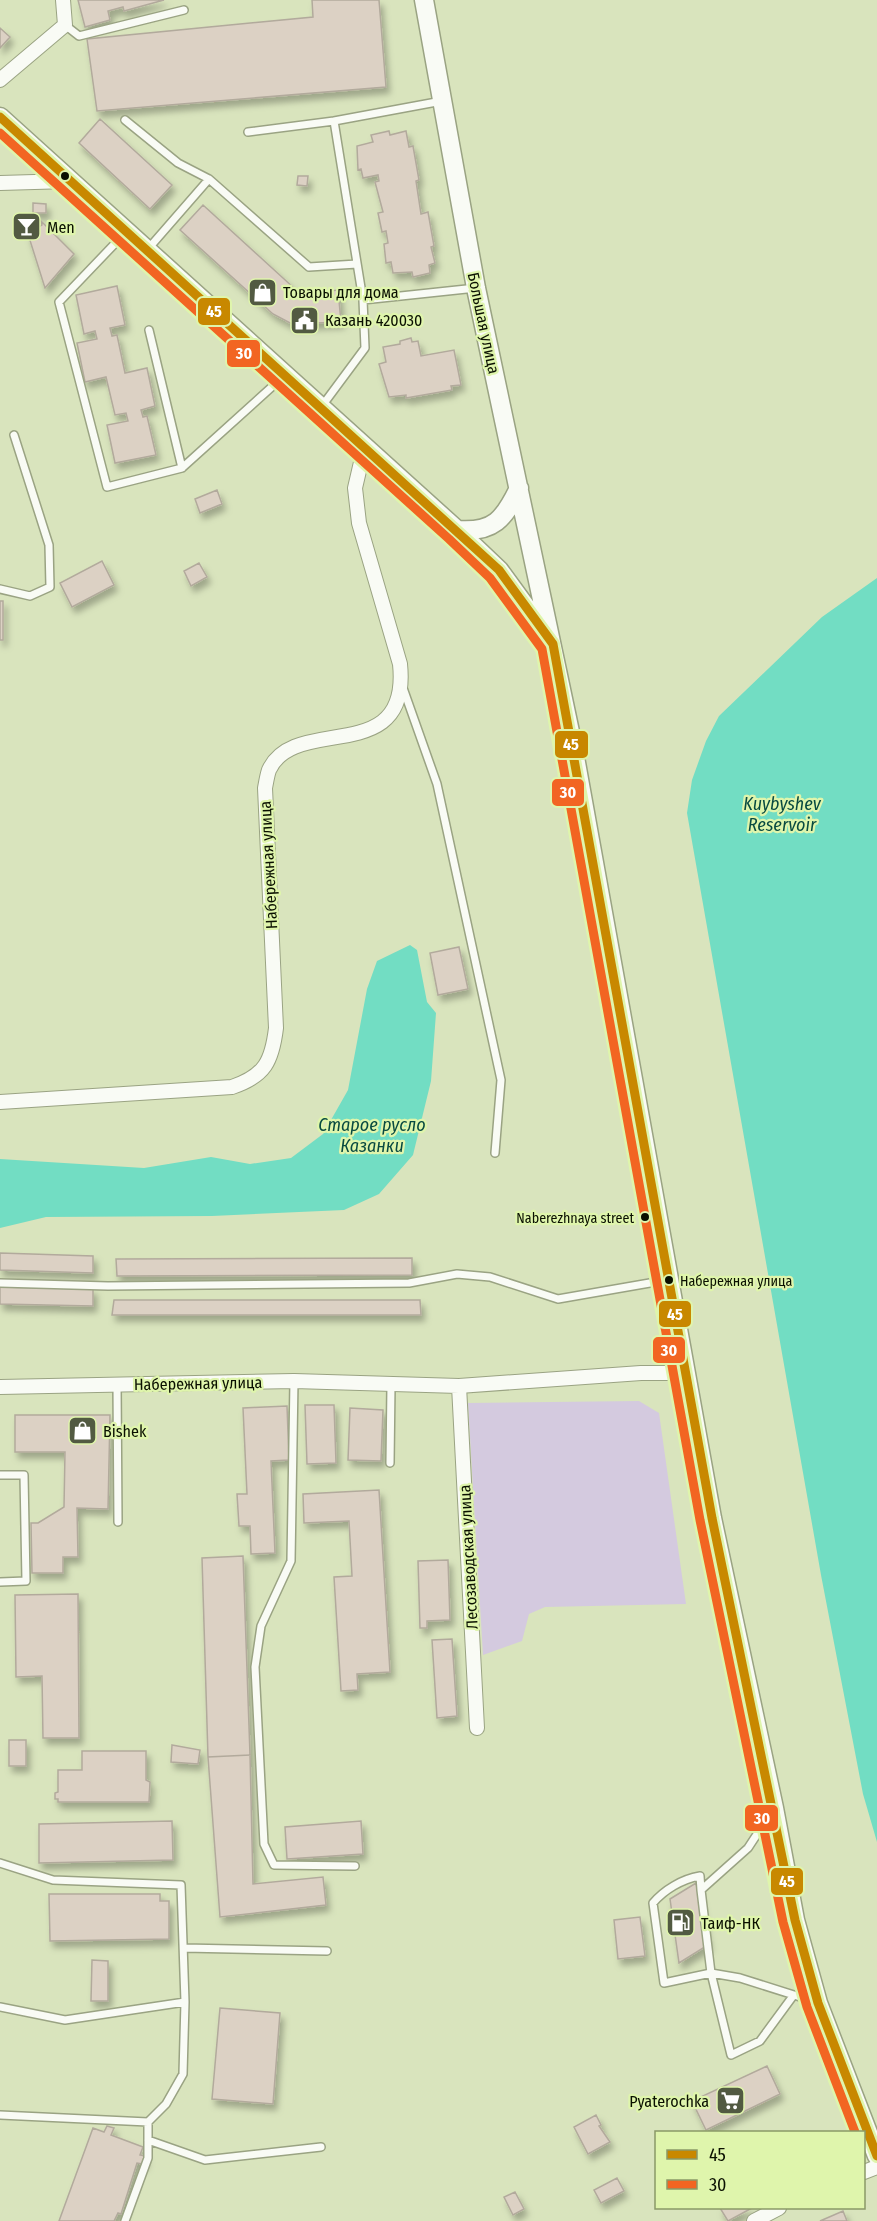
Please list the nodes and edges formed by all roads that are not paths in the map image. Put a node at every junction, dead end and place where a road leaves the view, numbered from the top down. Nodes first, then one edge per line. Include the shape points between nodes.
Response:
1 (63, 0) edge
2 (424, 0) edge
3 (184, 10) dead end
4 (65, 25) junction
5 (0, 80) edge
6 (442, 101) junction
7 (0, 117) edge
8 (125, 120) dead end
9 (334, 121) junction
10 (248, 132) dead end
11 (209, 179) junction
12 (69, 181) junction
13 (0, 183) edge
14 (126, 232) junction
15 (147, 250) junction
16 (357, 264) junction
17 (476, 288) junction
18 (363, 300) junction
19 (149, 330) dead end
20 (286, 374) junction
21 (322, 406) junction
22 (14, 435) dead end
23 (365, 445) junction
24 (182, 468) junction
25 (519, 488) junction
26 (457, 530) junction
27 (0, 589) edge
28 (553, 644) junction
29 (403, 687) junction
30 (0, 1102) edge
31 (495, 1153) dead end
32 (667, 1280) junction
33 (0, 1283) edge
34 (684, 1373) junction
35 (294, 1381) junction
36 (117, 1384) junction
37 (391, 1385) junction
38 (459, 1386) junction
39 (0, 1387) edge
40 (390, 1463) dead end
41 (0, 1475) edge
42 (118, 1522) dead end
43 (0, 1582) edge
44 (477, 1728) dead end
45 (774, 1808) junction
46 (0, 1863) edge
47 (355, 1866) dead end
48 (701, 1890) junction
49 (184, 1947) junction
50 (327, 1951) dead end
51 (711, 1973) junction
52 (793, 1996) junction
53 (185, 2002) junction
54 (818, 2002) junction
55 (0, 2007) edge
56 (0, 2115) edge
57 (148, 2122) junction
58 (148, 2139) junction
59 (321, 2147) dead end
60 (877, 2156) edge
61 (777, 2209) edge
62 (125, 2221) edge
63 (754, 2221) edge

1 - 4 street
2 - 6 main road, Большая улица
3 - 4 lane via 79,36
4 - 5 street
6 - 9 lane
6 - 17 main road, Большая улица
7 - 12 main road
8 - 11 lane via 178,163
9 - 10 lane
9 - 16 lane
11 - 15 lane
11 - 16 lane via 309,267
12 - 13 street
12 - 14 main road
14 - 15 main road
14 - 24 lane via 59,302 107,487
15 - 20 main road
16 - 18 lane
17 - 18 lane
17 - 25 main road, Большая улица
18 - 21 lane via 365,348
19 - 24 lane
20 - 21 main road
20 - 24 lane
21 - 23 main road
22 - 27 lane via 49,545 50,587 30,596
23 - 26 main road
23 - 29 street via 355,488 359,523 400,664
25 - 26 main road via 506,514 492,526
25 - 28 main road, Большая улица
26 - 28 main road via 499,570
28 - 32 main road, Большая улица
29 - 30 street, Набережная улица via 398,703 386,719 370,729 303,744 282,755 270,769 265,788 276,1028 273,1053 264,1068 250,1081 232,1087
29 - 31 lane via 437,784 501,1080
32 - 33 lane via 558,1299 490,1277 457,1274 409,1283
32 - 34 main road, Большая улица
34 - 38 street, Набережная улица
34 - 45 main road, Большая улица
35 - 36 street, Набережная улица
35 - 37 street, Набережная улица
35 - 47 lane via 291,1561 261,1626 255,1667 264,1844 274,1865
36 - 39 street, Набережная улица
36 - 42 lane
37 - 38 street, Набережная улица
37 - 40 lane
38 - 44 street, Лесозаводская улица
41 - 43 lane via 24,1475 26,1581
45 - 48 lane via 748,1848
45 - 54 main road, Большая улица via 795,1920
46 - 49 lane via 53,1880 181,1885
48 - 51 lane
48 - 51 lane via 700,1876 691,1878 661,1893 653,1903 664,1983
49 - 50 lane
49 - 53 lane
51 - 52 lane via 740,1978
51 - 52 lane via 731,2055 760,2041
52 - 54 lane
53 - 55 lane via 65,2020
53 - 57 lane via 183,2074 166,2104
54 - 60 main road, Большая улица
56 - 57 lane
57 - 58 lane
58 - 59 lane via 205,2160
58 - 62 lane via 148,2158
61 - 63 street

